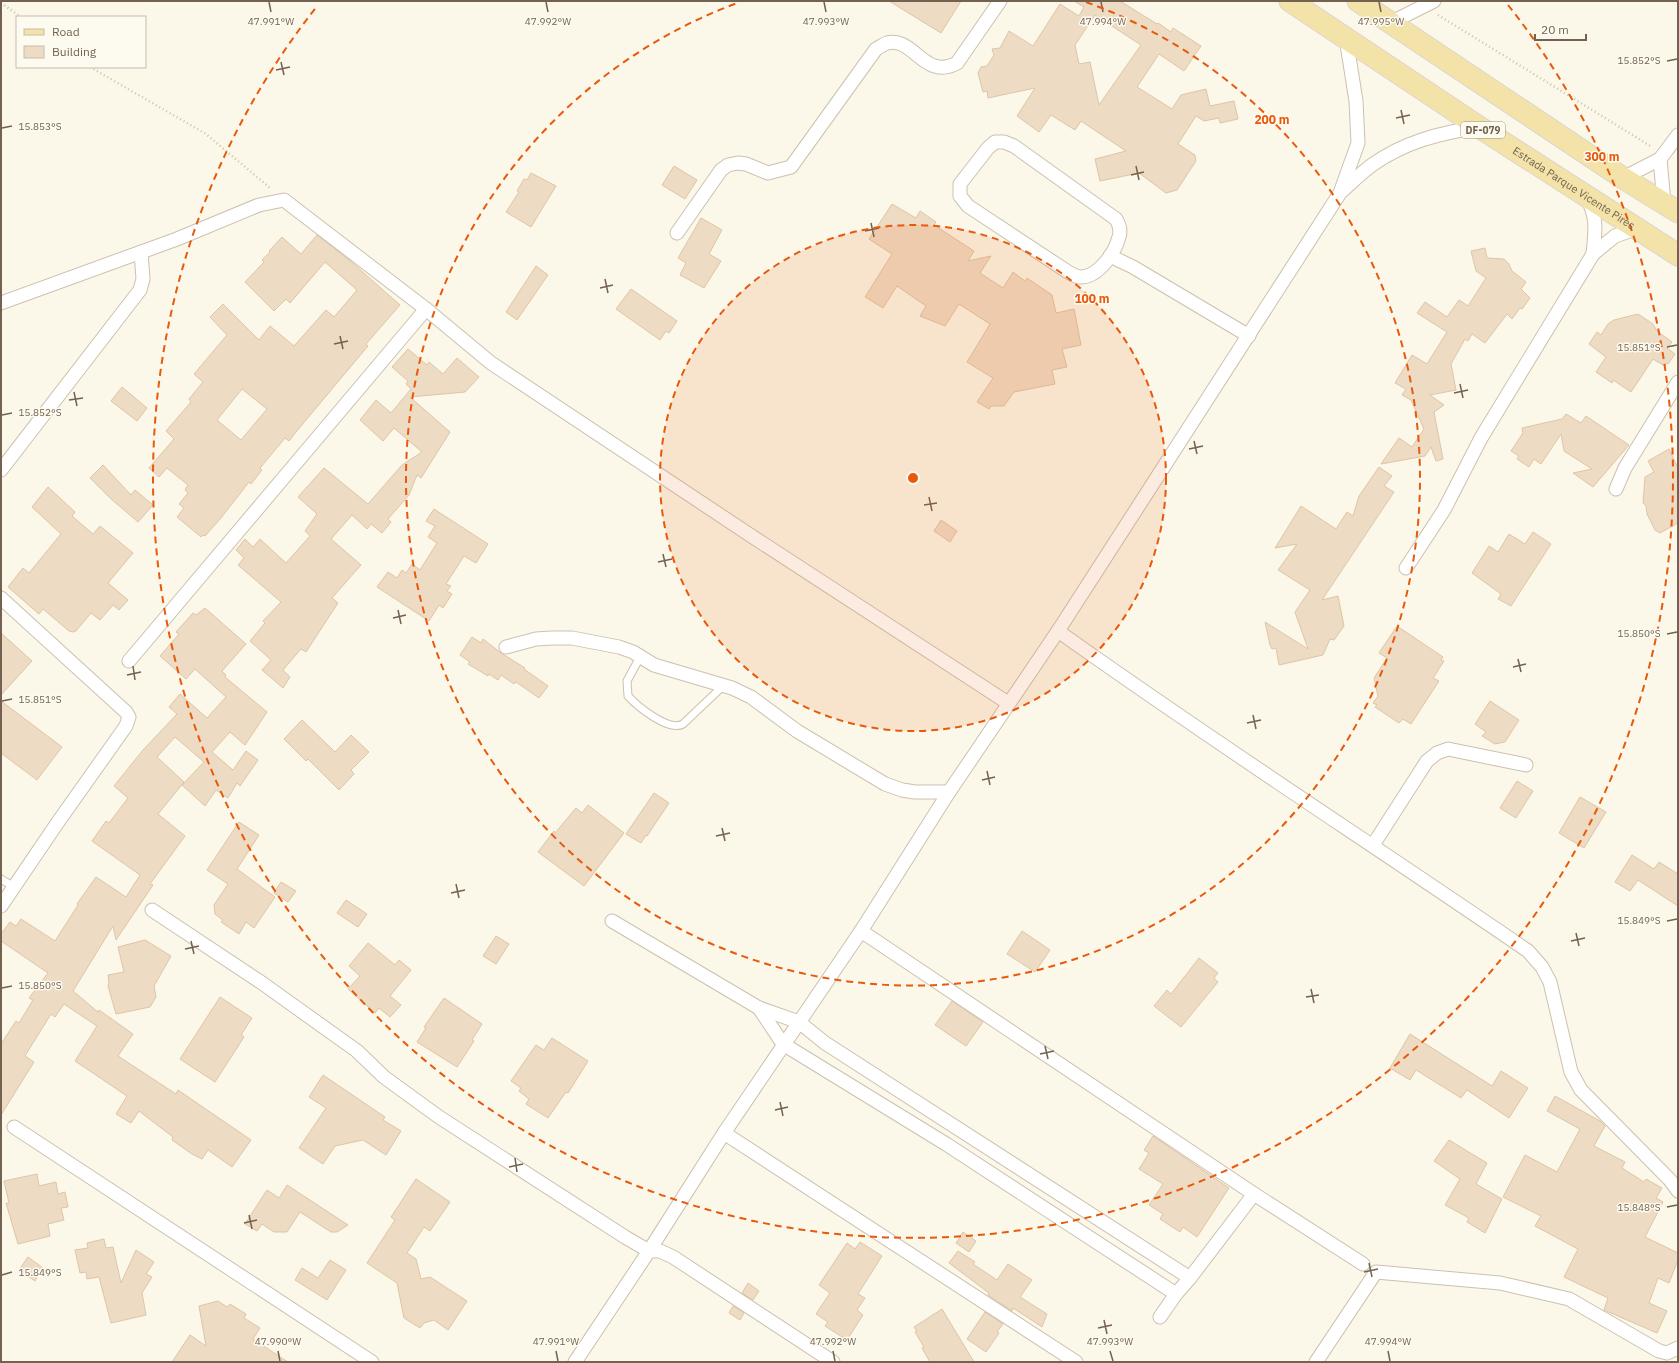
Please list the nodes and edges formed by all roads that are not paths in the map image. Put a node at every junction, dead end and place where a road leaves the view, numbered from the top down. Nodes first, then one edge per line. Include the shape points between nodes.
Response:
1 (1000, 1) edge
2 (1290, 1) edge
3 (1358, 1) edge
4 (1429, 4) edge
5 (1390, 23) junction
6 (1346, 38) junction
7 (1479, 127) junction
8 (1678, 135) edge
9 (1662, 156) junction
10 (1623, 178) junction
11 (1340, 193) junction
12 (1586, 197) junction
13 (1671, 207) edge
14 (1635, 229) junction
15 (677, 233) dead end
16 (141, 252) junction
17 (1593, 254) junction
18 (1678, 255) edge
19 (1110, 256) junction
20 (1, 303) edge
21 (426, 309) junction
22 (1249, 336) junction
23 (1678, 382) edge
24 (1, 470) edge
25 (1616, 489) dead end
26 (1406, 568) dead end
27 (1, 598) edge
28 (1058, 631) junction
29 (506, 647) dead end
30 (640, 657) junction
31 (129, 661) dead end
32 (723, 686) junction
33 (1008, 703) junction
34 (1526, 765) dead end
35 (949, 792) junction
36 (1373, 845) junction
37 (1, 879) edge
38 (14, 887) junction
39 (1, 906) edge
40 (152, 910) dead end
41 (612, 921) dead end
42 (861, 931) junction
43 (759, 1008) junction
44 (799, 1022) junction
45 (783, 1044) junction
46 (14, 1127) dead end
47 (958, 1128) junction
48 (724, 1133) junction
49 (946, 1144) junction
50 (1030, 1174) junction
51 (1678, 1191) edge
52 (1018, 1192) junction
53 (1254, 1194) junction
54 (1106, 1223) junction
55 (1094, 1240) junction
56 (649, 1251) junction
57 (1363, 1264) dead end
58 (1190, 1278) junction
59 (1176, 1294) junction
60 (1160, 1317) dead end
61 (1678, 1348) edge
62 (372, 1362) edge
63 (575, 1362) edge
64 (833, 1362) edge
65 (1076, 1362) edge
66 (1316, 1362) edge

1 - 15 street via 957,63 952,66 935,68 902,45 887,43 876,49 792,167 768,173 746,164 728,165
2 - 6 main road, Estrada Parque Vicente Pires / DF-079
3 - 5 main road
4 - 5 street
5 - 10 main road
6 - 7 main road, Estrada Parque Vicente Pires / DF-079
6 - 11 street via 1356,101 1358,142
7 - 11 street via 1450,131 1397,150 1372,165
7 - 12 main road, Estrada Parque Vicente Pires / DF-079
8 - 9 street
9 - 10 street
9 - 13 street
10 - 13 main road
11 - 22 street
12 - 14 main road, Estrada Parque Vicente Pires / DF-079
12 - 17 street via 1593,210 1596,225
14 - 17 street via 1615,236
14 - 18 main road, Estrada Parque Vicente Pires / DF-079
16 - 20 street
16 - 21 street via 259,205 284,200
16 - 24 street via 140,290
17 - 26 street via 1481,438 1444,510
19 - 19 street via 1089,275 1079,277 1068,272 968,206 960,196 960,184 995,142 1014,146 1116,219 1120,236
19 - 22 street
21 - 31 street
21 - 33 street via 482,357
22 - 28 street
23 - 25 street
27 - 38 street via 104,691 128,717 126,726
28 - 33 street
28 - 36 street via 1171,711
29 - 30 street via 536,639 572,638 619,647
30 - 32 street via 654,665
30 - 32 lane via 627,681 628,696 656,719 671,726 683,724
32 - 35 street via 751,697 797,731 885,784 915,792
33 - 35 street
34 - 36 street via 1448,749 1437,753 1427,761
35 - 42 street
36 - 51 street via 1528,951 1550,982 1572,1072 1582,1090
37 - 38 lane
38 - 39 street
40 - 56 street via 268,987 357,1051 384,1077 439,1116
41 - 43 street
42 - 44 street
42 - 53 street
43 - 44 street
43 - 45 street
44 - 45 street
44 - 47 street via 825,1043
45 - 48 street
45 - 49 street
46 - 62 street
47 - 49 street
47 - 50 street
48 - 56 street
48 - 65 street
49 - 52 street
50 - 52 street
50 - 54 street
52 - 55 street
53 - 57 street
53 - 58 street
54 - 55 street
54 - 58 street
55 - 59 street
56 - 63 street
56 - 64 street via 660,1251 673,1257
58 - 59 street
59 - 60 street
61 - 66 street via 1667,1353 1659,1350 1569,1299 1500,1283 1376,1272

